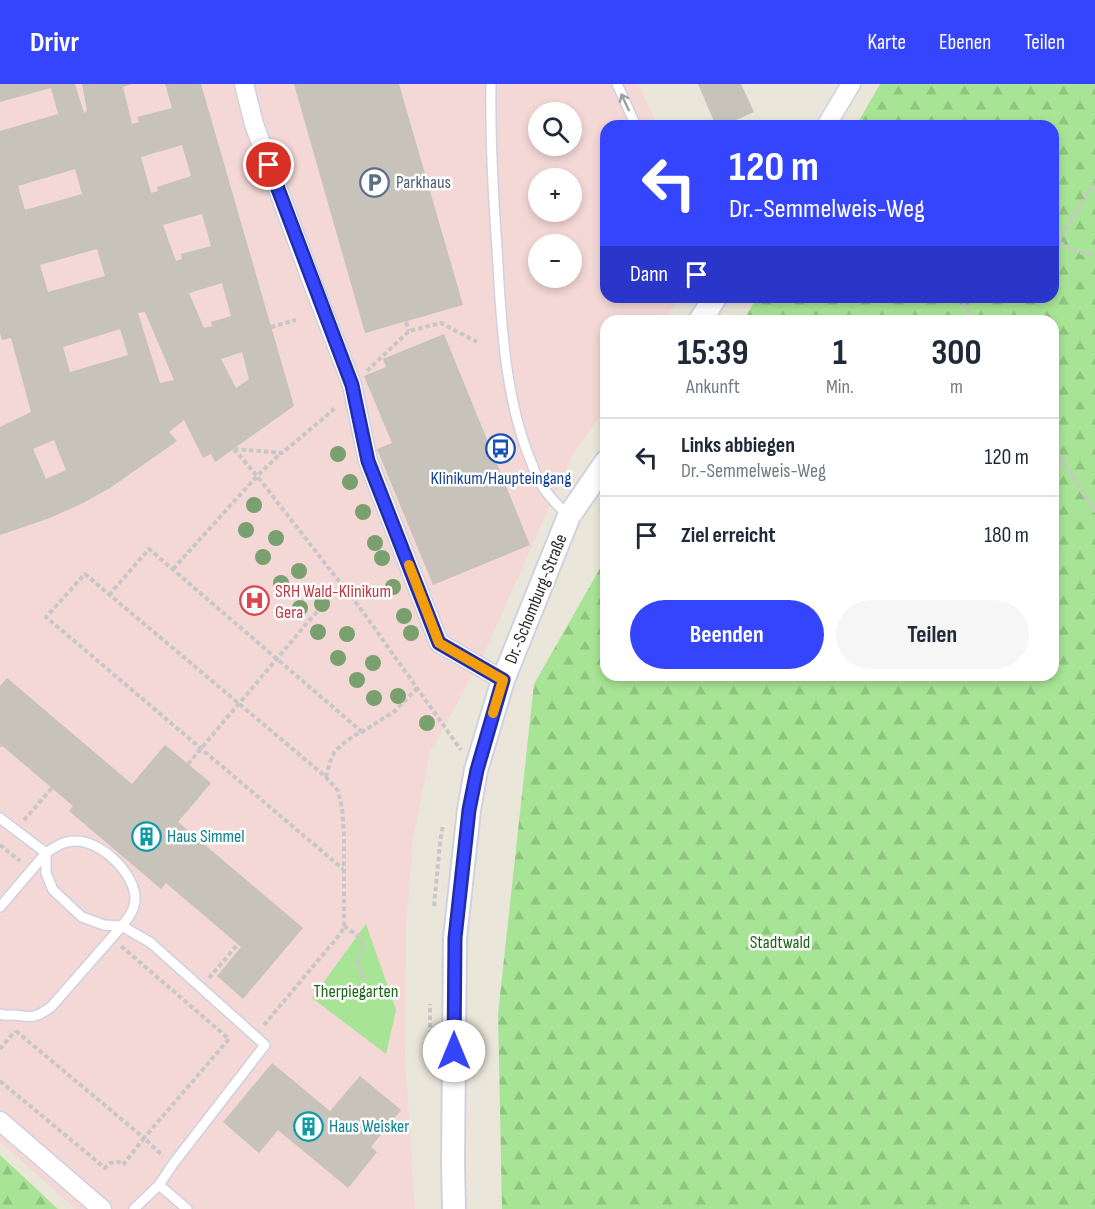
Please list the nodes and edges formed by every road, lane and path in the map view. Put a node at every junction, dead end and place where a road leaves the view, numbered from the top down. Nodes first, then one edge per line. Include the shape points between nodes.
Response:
1 (244, 84) edge
2 (491, 84) edge
3 (617, 84) edge
4 (851, 84) edge
5 (633, 120) edge
6 (830, 120) edge
7 (1095, 184) edge
8 (1059, 240) edge
9 (1059, 242) edge
10 (1095, 255) edge
11 (296, 320) dead end
12 (406, 322) dead end
13 (271, 327) dead end
14 (409, 331) dead end
15 (234, 449) dead end
16 (282, 453) dead end
17 (1059, 455) edge
18 (600, 471) edge
19 (257, 476) junction
20 (1095, 512) edge
21 (569, 516) junction
22 (173, 569) junction
23 (342, 585) junction
24 (109, 595) junction
25 (277, 659) junction
26 (503, 680) junction
27 (417, 688) junction
28 (238, 704) junction
29 (362, 732) junction
30 (201, 748) junction
31 (188, 764) dead end
32 (477, 770) junction
33 (326, 777) junction
34 (52, 788) dead end
35 (0, 818) edge
36 (15, 830) junction
37 (0, 844) edge
38 (46, 853) junction
39 (343, 869) junction
40 (31, 870) junction
41 (0, 907) edge
42 (123, 926) junction
43 (344, 926) junction
44 (112, 938) junction
45 (238, 944) dead end
46 (365, 982) dead end
47 (201, 988) junction
48 (1, 1014) edge
49 (15, 1031) junction
50 (254, 1036) junction
51 (0, 1048) edge
52 (0, 1081) edge
53 (0, 1121) edge
54 (144, 1138) junction
55 (173, 1164) junction
56 (159, 1185) junction
57 (102, 1209) edge
58 (134, 1209) edge
59 (187, 1209) edge
60 (454, 1209) edge

1 - 26 street via 254,124 352,385 368,461 439,643
2 - 21 lane via 498,274 514,407 524,447 540,484
5 -> 3 lane
4 - 6 street
7 - 8 path
9 - 10 path
11 - 13 path
12 - 14 path
15 - 19 path
16 - 19 path
17 - 20 path
18 - 21 street, Dr.-Schomburg-Straße
19 - 22 path
19 - 23 path
21 - 26 street, Dr.-Schomburg-Straße
22 - 24 path via 149,549
22 - 25 path
23 - 25 path
23 - 27 path
24 - 28 path
24 - 30 path via 85,574 46,617
25 - 28 path
25 - 29 path
26 - 32 street, Dr.-Schomburg-Straße
27 - 29 path via 395,711
27 - 32 path
28 - 30 path
28 - 33 path
29 - 33 path via 335,751
30 - 31 path
30 - 39 path
32 - 60 street, Dr.-Schomburg-Straße via 455,938
33 - 39 path via 338,791 342,808
34 - 36 path
35 - 36 lane
36 - 38 lane
37 - 40 path
38 - 40 lane
38 - 42 lane via 46,873 53,890 82,917 104,925
38 - 42 lane via 73,841 87,842 110,856 123,869 135,900 132,914
39 - 43 path
40 - 41 lane
42 - 44 lane
42 - 47 lane via 151,943
43 - 46 path via 358,936 364,948 357,961
43 - 50 path
44 - 48 lane via 40,1015 27,1018
44 - 54 path via 229,1039
45 - 47 path
47 - 50 lane
48 - 49 path
49 - 51 path
49 - 54 path
50 - 55 lane via 265,1045
52 - 54 path via 105,1168 110,1163 123,1165
53 - 57 street
54 - 55 path
55 - 56 lane
56 - 58 lane
56 - 59 lane

